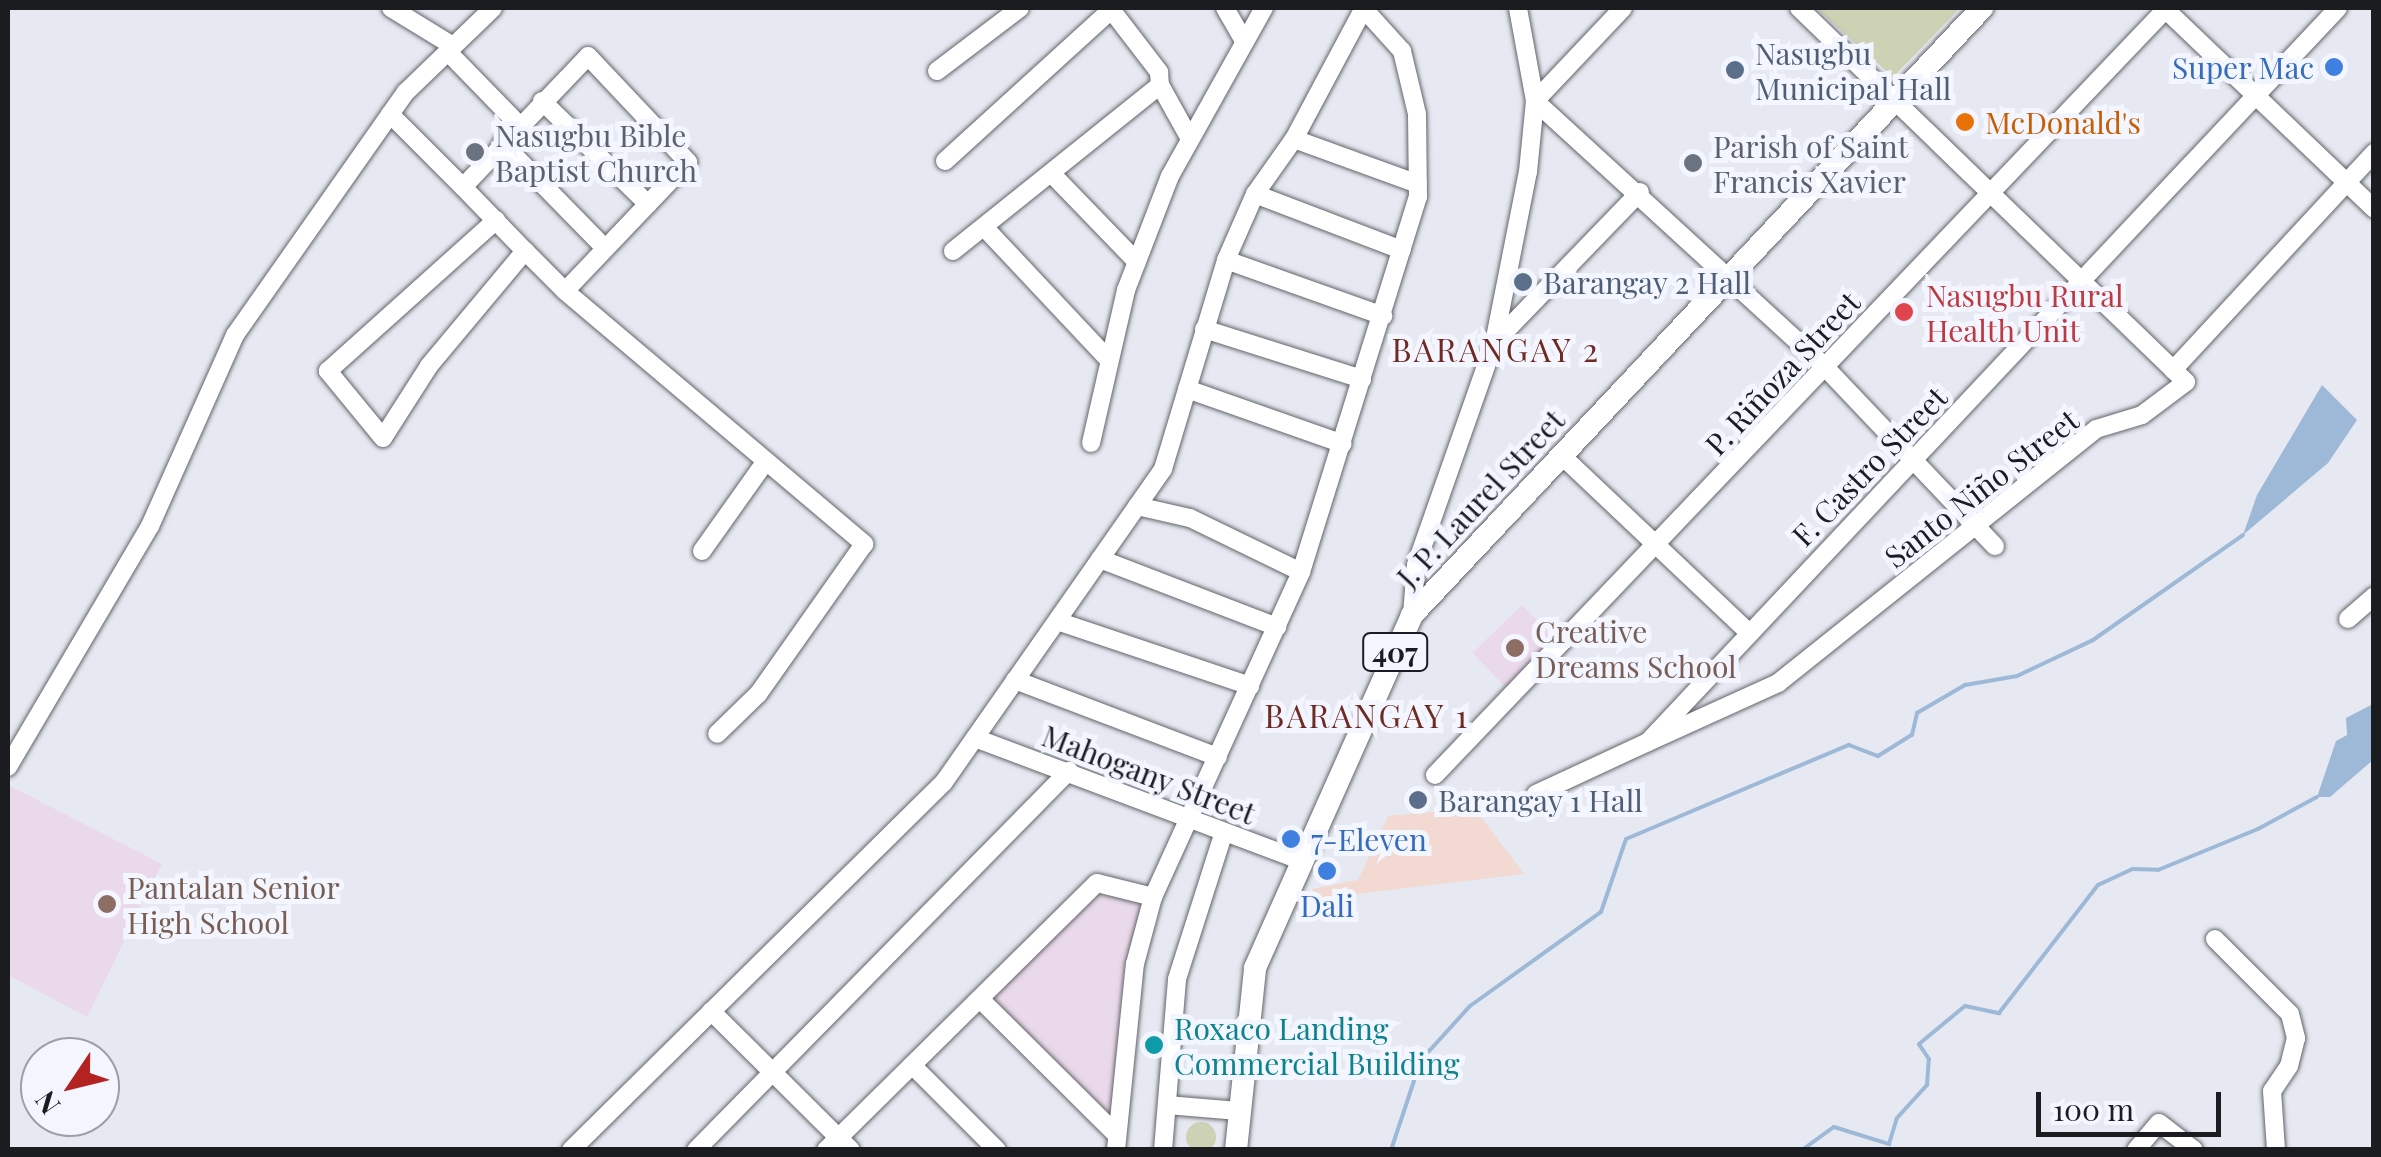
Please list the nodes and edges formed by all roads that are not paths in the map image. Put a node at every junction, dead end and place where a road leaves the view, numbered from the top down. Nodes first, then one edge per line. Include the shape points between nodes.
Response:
1 (391, 8) edge
2 (493, 8) edge
3 (1020, 8) edge
4 (1224, 8) edge
5 (1264, 8) edge
6 (1364, 8) edge
7 (1518, 8) edge
8 (1623, 8) edge
9 (1799, 8) edge
10 (1982, 8) edge
11 (2166, 8) edge
12 (2338, 8) edge
13 (1113, 10) edge
14 (1245, 42) junction
15 (450, 49) junction
16 (938, 71) dead end
17 (1160, 85) junction
18 (2253, 96) junction
19 (1896, 100) junction
20 (542, 101) junction
21 (1535, 101) junction
22 (390, 114) junction
23 (518, 125) junction
24 (1294, 138) junction
25 (1190, 139) junction
26 (502, 143) junction
27 (2374, 153) edge
28 (945, 162) dead end
29 (1052, 174) junction
30 (2346, 182) junction
31 (1418, 184) junction
32 (463, 187) junction
33 (1990, 187) junction
34 (1640, 192) junction
35 (1254, 194) junction
36 (648, 204) junction
37 (2374, 209) edge
38 (496, 220) junction
39 (984, 227) junction
40 (606, 248) junction
41 (1402, 250) junction
42 (525, 251) junction
43 (953, 251) dead end
44 (1226, 260) junction
45 (1137, 262) junction
46 (1730, 276) junction
47 (2086, 279) junction
48 (566, 291) junction
49 (1382, 316) junction
50 (1204, 329) junction
51 (1494, 343) junction
52 (1109, 360) junction
53 (1825, 367) junction
54 (2172, 370) junction
55 (1362, 380) junction
56 (1186, 388) junction
57 (1092, 443) dead end
58 (1343, 444) junction
59 (1561, 455) junction
60 (1916, 457) junction
61 (766, 461) junction
62 (1137, 506) junction
63 (1979, 523) junction
64 (1654, 545) junction
65 (1995, 546) dead end
66 (702, 551) dead end
67 (1100, 559) junction
68 (1301, 572) junction
69 (2374, 596) edge
70 (1412, 614) junction
71 (2348, 618) dead end
72 (1057, 620) junction
73 (1276, 627) junction
74 (1747, 631) junction
75 (1015, 680) junction
76 (1250, 686) junction
77 (716, 734) dead end
78 (975, 738) junction
79 (1648, 742) junction
80 (1218, 757) junction
81 (8, 766) edge
82 (1068, 771) junction
83 (1435, 775) dead end
84 (1536, 794) dead end
85 (1191, 818) junction
86 (1222, 838) dead end
87 (1303, 862) junction
88 (1153, 897) junction
89 (2215, 939) dead end
90 (980, 999) junction
91 (711, 1011) junction
92 (912, 1065) junction
93 (772, 1072) junction
94 (1167, 1105) junction
95 (1238, 1112) junction
96 (1116, 1142) edge
97 (839, 1145) edge
98 (570, 1150) edge
99 (696, 1150) edge
100 (997, 1150) edge
101 (1163, 1150) edge
102 (1236, 1150) edge
103 (2136, 1150) edge
104 (2194, 1150) edge
105 (2276, 1150) edge

1 - 15 street
2 - 15 street
3 - 16 street
4 - 14 street
5 - 14 street
6 - 24 street
6 - 31 street via 1402,51 1416,114
7 - 21 street
8 - 21 street
9 - 19 street
10 - 19 main road, J. P. Laurel Street / 407
11 - 18 street
11 - 33 street, P. Riñoza Street
12 - 18 street, F. Castro Street
13 - 17 street via 1159,72
13 - 28 street
14 - 25 street
15 - 22 street
15 - 23 street
17 - 25 street
17 - 29 street
18 - 30 street
18 - 47 street, F. Castro Street
19 - 33 street
19 - 46 main road, J. P. Laurel Street / 407
20 - 23 street
20 - 36 street
20 - 36 street via 588,56 688,162
21 - 34 street
21 - 51 street
22 - 32 street
22 - 81 street via 234,334 150,526
23 - 26 street
24 - 31 street
24 - 35 street
25 - 45 street
26 - 32 street
26 - 40 street
27 - 30 street, Santo Niño Street
29 - 39 street
29 - 45 street
30 - 37 street
30 - 54 street, Santo Niño Street
31 - 41 street
32 - 38 street
33 - 47 street
33 - 53 street, P. Riñoza Street
34 - 46 street
34 - 51 street
35 - 41 street
35 - 44 street
36 - 40 street
38 - 42 street
38 - 42 street via 328,371 382,438 429,366
39 - 43 street
39 - 52 street
40 - 48 street
41 - 49 street
42 - 48 street
44 - 49 street
44 - 50 street
45 - 52 street
46 - 53 street
46 - 59 main road, J. P. Laurel Street / 407
47 - 54 street
47 - 60 street, F. Castro Street
48 - 61 street
49 - 55 street
50 - 55 street
50 - 56 street
51 - 70 street via 1416,564
52 - 57 street
53 - 60 street
53 - 64 street, P. Riñoza Street
54 - 63 street, Santo Niño Street via 2186,382 2142,416 2096,429
55 - 58 street
56 - 58 street
56 - 62 street via 1163,469
58 - 68 street
59 - 64 street
59 - 70 main road, J. P. Laurel Street / 407
60 - 63 street
60 - 74 street, F. Castro Street
61 - 66 street
61 - 77 street via 864,544 758,694
62 - 67 street
62 - 68 street via 1190,518
63 - 65 street
63 - 79 street, Santo Niño Street via 1778,683
64 - 74 street
64 - 83 street, P. Riñoza Street
67 - 72 street
67 - 73 street
68 - 73 street
69 - 71 street
70 - 87 main road, J. P. Laurel Street / 407
72 - 75 street
72 - 76 street
73 - 76 street
74 - 79 street, F. Castro Street
75 - 78 street
75 - 80 street
76 - 80 street
78 - 82 street, Mahogany Street
78 - 91 street via 944,782
79 - 84 street, F. Castro Street
80 - 85 street
82 - 85 street, Mahogany Street
82 - 93 street
85 - 87 street, Mahogany Street
85 - 88 street
86 - 94 street via 1178,979
87 - 95 main road, J. P. Laurel Street / 407 via 1250,987
88 - 90 street via 1097,883
88 - 96 street via 1135,964
89 - 105 street via 2290,1014 2293,1052 2272,1091
90 - 92 street
90 - 96 street
91 - 93 street
91 - 98 street
92 - 97 street
92 - 100 street
93 - 97 street
93 - 99 street
94 - 95 street
94 - 101 street
95 - 102 main road, J. P. Laurel Street / 407
103 - 104 street via 2158,1123

